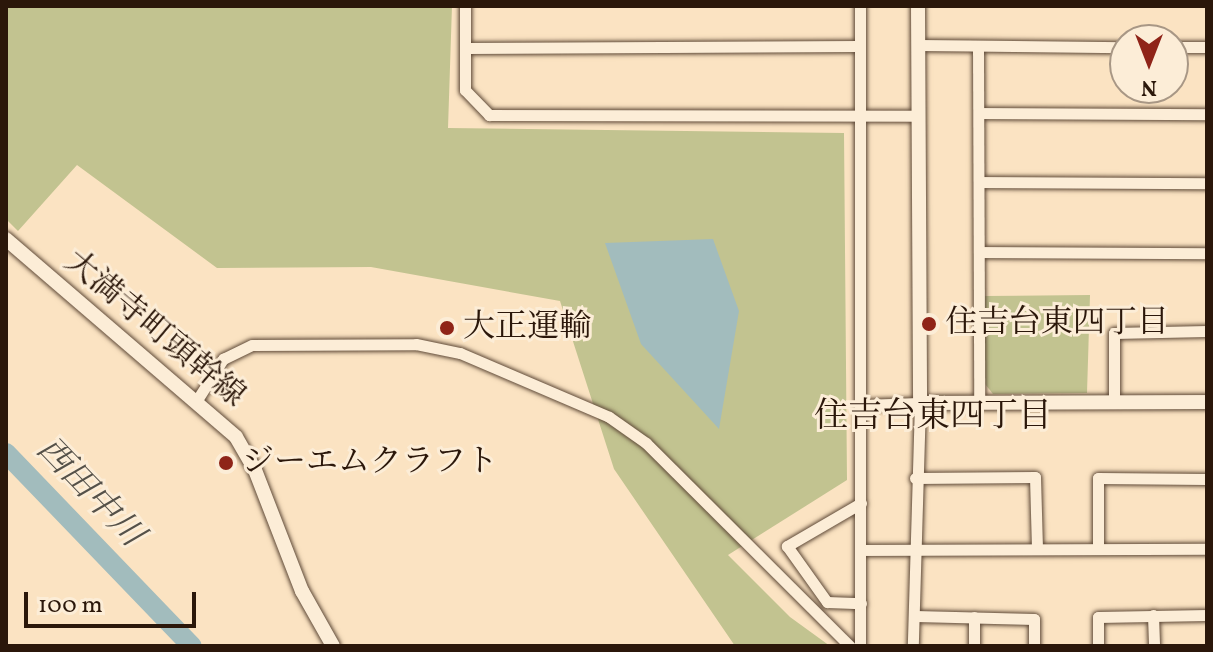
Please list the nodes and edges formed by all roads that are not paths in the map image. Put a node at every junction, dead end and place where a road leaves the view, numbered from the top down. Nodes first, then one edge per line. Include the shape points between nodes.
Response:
1 (465, 6) edge
2 (860, 6) edge
3 (918, 6) edge
4 (918, 45) junction
5 (859, 46) junction
6 (978, 46) junction
7 (1109, 47) edge
8 (466, 48) junction
9 (979, 113) junction
10 (859, 114) junction
11 (1207, 114) edge
12 (918, 116) junction
13 (979, 182) junction
14 (1207, 183) edge
15 (6, 239) edge
16 (979, 252) junction
17 (1207, 253) edge
18 (1207, 331) edge
19 (197, 400) junction
20 (1114, 402) junction
21 (1207, 402) edge
22 (920, 403) junction
23 (979, 403) junction
24 (861, 405) junction
25 (915, 478) junction
26 (1207, 479) edge
27 (861, 503) junction
28 (914, 547) junction
29 (1037, 547) junction
30 (1098, 547) junction
31 (1207, 549) edge
32 (861, 550) junction
33 (861, 603) junction
34 (1153, 615) junction
35 (1207, 615) edge
36 (915, 616) junction
37 (974, 617) junction
38 (333, 646) edge
39 (850, 646) edge
40 (860, 646) edge
41 (913, 646) edge
42 (974, 646) edge
43 (1034, 646) edge
44 (1098, 646) edge
45 (1154, 646) edge

1 - 8 street
2 - 5 street
3 - 4 street
4 - 6 street
4 - 12 street
5 - 8 street
5 - 10 street
6 - 7 street
6 - 9 street
8 - 10 street via 465,90 489,115
9 - 11 street
9 - 13 street
10 - 12 street
10 - 24 street
12 - 22 street
13 - 14 street
13 - 16 street
15 - 19 street, 大満寺町頭幹線
16 - 17 street
16 - 23 street
18 - 20 street via 1114,333
19 - 38 street, 大満寺町頭幹線 via 245,450 302,591
19 - 39 street via 223,359 252,345 416,344 460,353 609,417 646,443
20 - 21 street
20 - 23 street
22 - 23 street
22 - 24 street
22 - 25 street
24 - 27 street
25 - 28 street
25 - 29 street via 1035,477
26 - 30 street via 1098,478
27 - 32 street
27 - 33 street via 787,546 827,602
28 - 29 street
28 - 32 street
28 - 36 street
29 - 30 street
30 - 31 street
32 - 33 street
33 - 40 street
34 - 35 street
34 - 44 street via 1098,617
34 - 45 street
36 - 37 street
36 - 41 street
37 - 42 street
37 - 43 street via 1034,619

